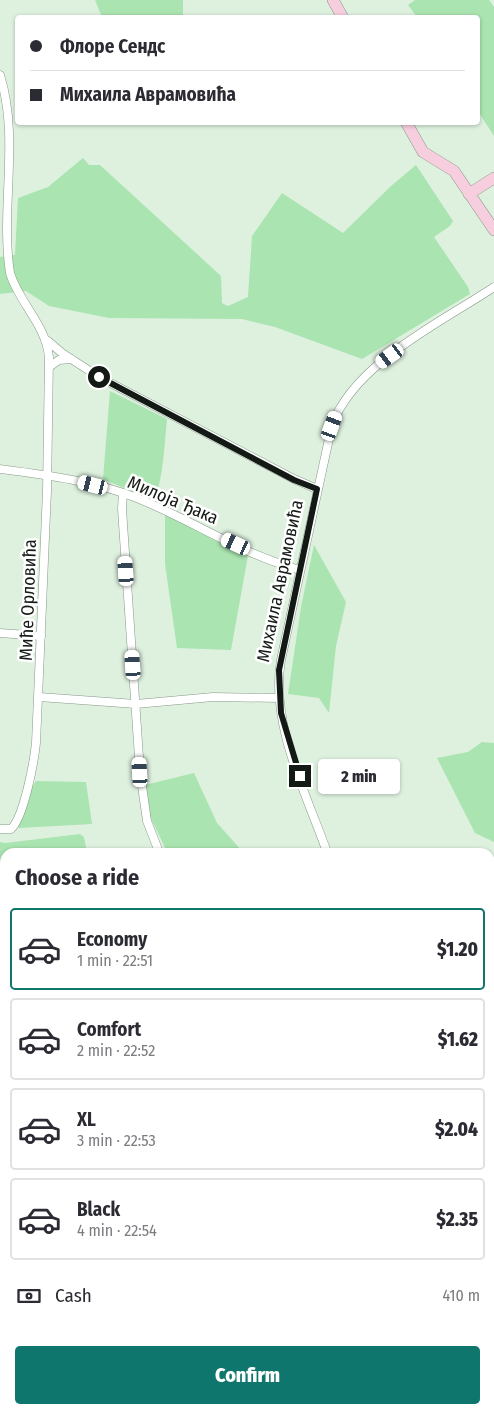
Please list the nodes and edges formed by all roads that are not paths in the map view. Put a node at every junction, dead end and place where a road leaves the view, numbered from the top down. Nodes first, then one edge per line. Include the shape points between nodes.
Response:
1 (333, 0) edge
2 (341, 15) edge
3 (0, 75) edge
4 (408, 125) edge
5 (2, 174) edge
6 (494, 178) edge
7 (469, 194) junction
8 (494, 230) edge
9 (494, 287) edge
10 (48, 341) junction
11 (71, 359) junction
12 (49, 367) junction
13 (0, 469) edge
14 (48, 476) junction
15 (317, 489) junction
16 (124, 493) junction
17 (300, 570) junction
18 (0, 633) edge
19 (41, 636) junction
20 (38, 697) junction
21 (279, 698) junction
22 (136, 704) junction
23 (0, 829) edge
24 (158, 848) edge
25 (327, 848) edge

1 - 2 street
3 - 5 street via 6,111
4 - 7 street via 420,148 452,168
5 - 10 street via 4,234 10,272 17,292
6 - 7 street
7 - 8 street
9 - 15 street, Михаила Аврамовића via 373,368 352,388 332,426
10 - 11 street
10 - 12 street, Миће Орловића
11 - 12 street via 59,360
11 - 15 street via 294,480
12 - 14 street, Миће Орловића
13 - 14 street, Милоја Ђака
14 - 16 street, Милоја Ђака
14 - 19 street, Миће Орловића
15 - 17 street, Михаила Аврамовића
16 - 17 street, Милоја Ђака via 273,561
16 - 22 street via 122,509
17 - 21 street, Михаила Аврамовића via 281,660
18 - 19 street
19 - 20 street, Миће Орловића
20 - 22 street
20 - 23 street, Миће Орловића via 32,769 18,820 11,829
21 - 22 street via 230,696
21 - 25 street, Михаила Аврамовића via 287,737
22 - 24 street via 145,814

